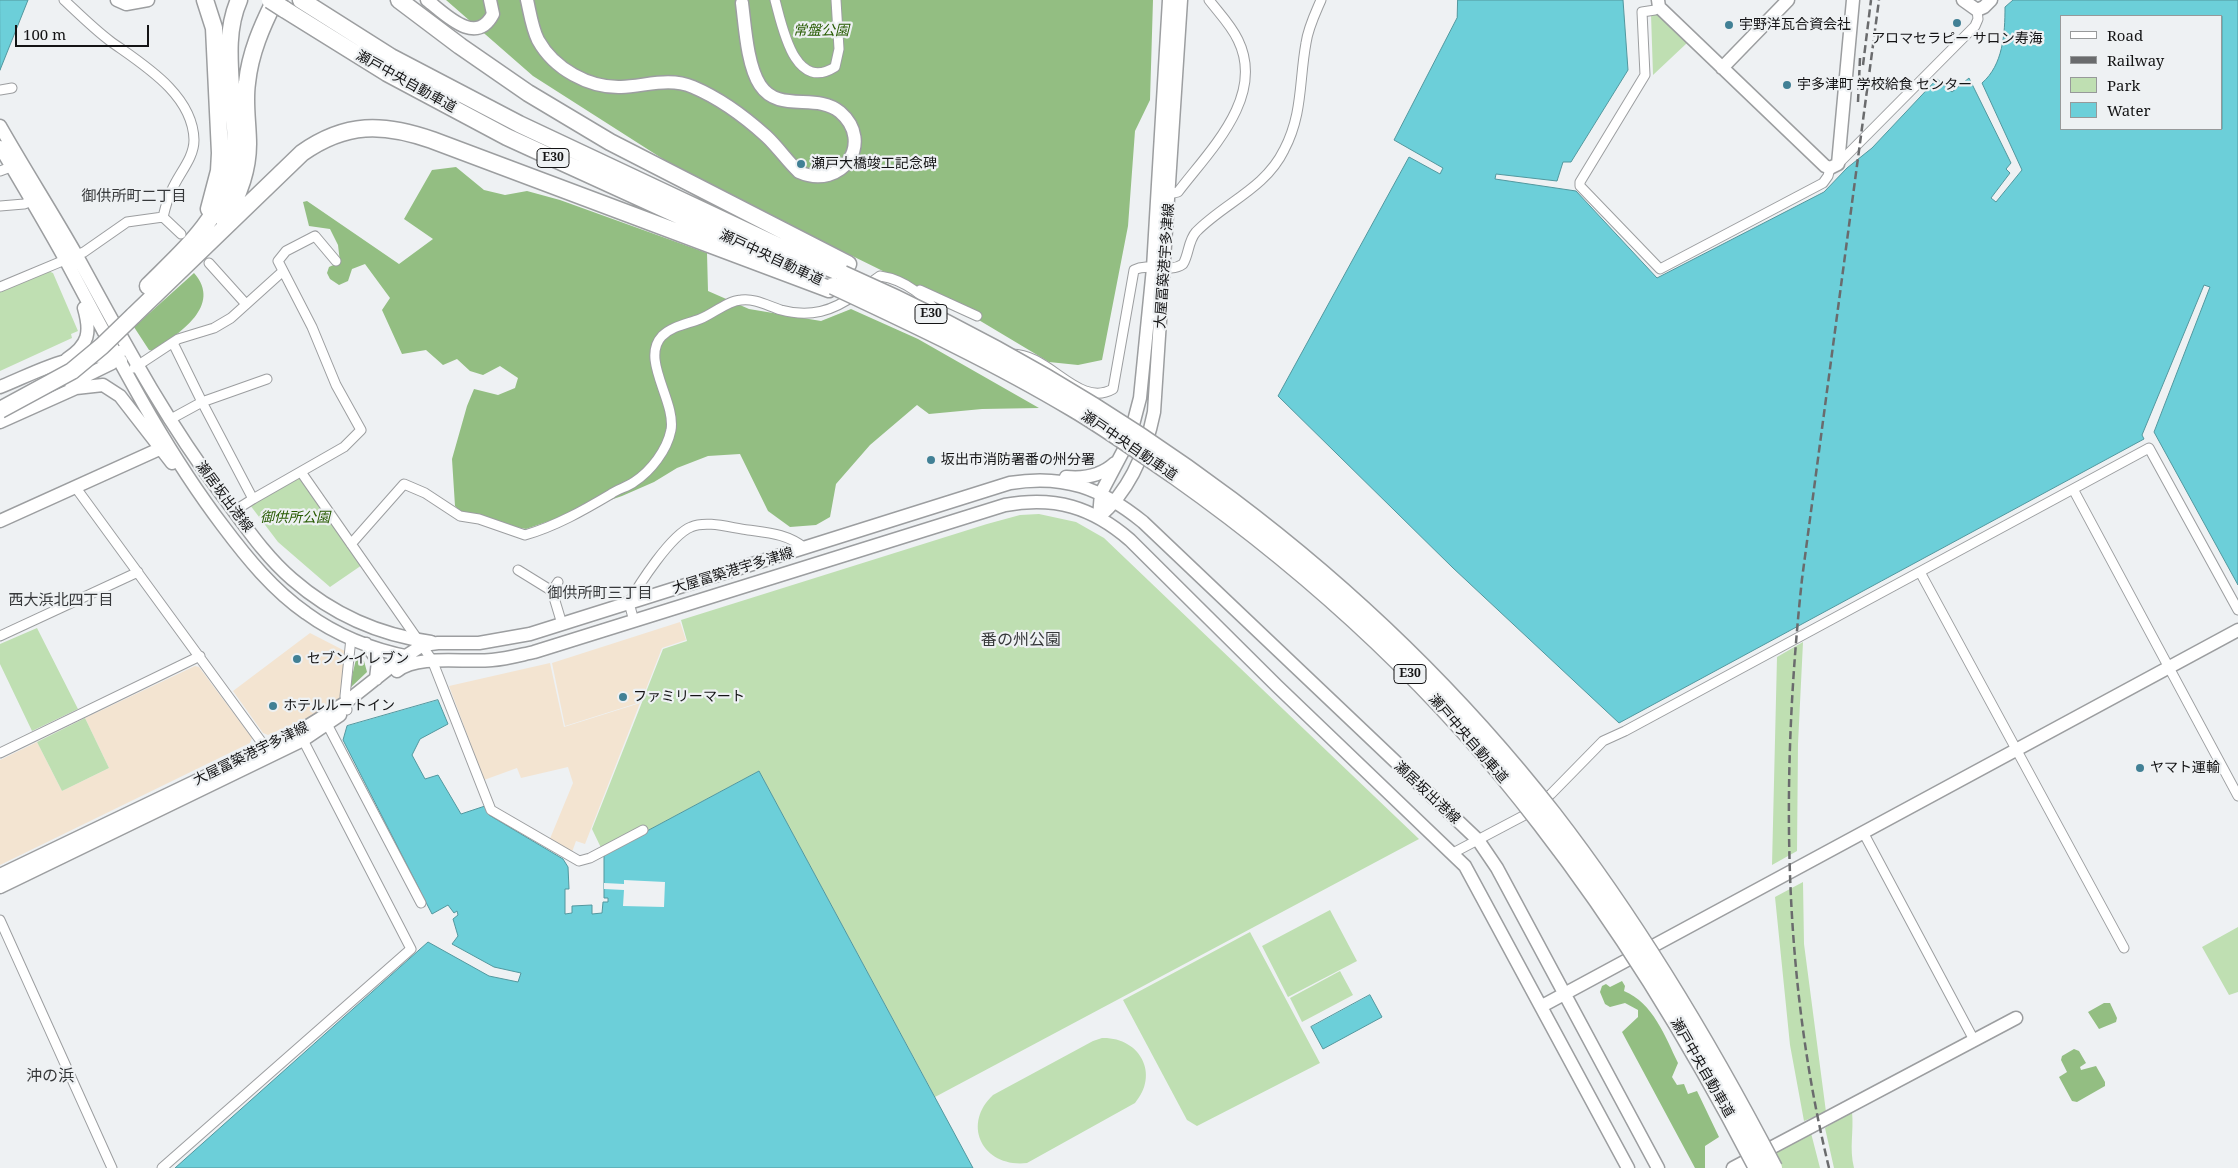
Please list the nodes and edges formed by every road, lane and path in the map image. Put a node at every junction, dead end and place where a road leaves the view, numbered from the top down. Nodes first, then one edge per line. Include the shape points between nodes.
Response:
1 (64, 0) edge
2 (116, 0) edge
3 (148, 0) edge
4 (205, 0) edge
5 (239, 0) edge
6 (301, 0) edge
7 (399, 0) edge
8 (427, 0) edge
9 (490, 0) edge
10 (527, 0) edge
11 (775, 0) edge
12 (836, 0) edge
13 (1169, 0) edge
14 (1181, 0) edge
15 (1209, 0) edge
16 (1321, 0) edge
17 (1788, 0) edge
18 (1854, 0) edge
19 (1963, 0) edge
20 (1991, 0) edge
21 (741, 2) edge
22 (277, 3) edge
23 (1659, 3) edge
24 (1977, 10) junction
25 (1722, 68) junction
26 (1170, 83) junction
27 (12, 88) dead end
28 (0, 90) edge
29 (0, 126) edge
30 (0, 147) edge
31 (1834, 166) junction
32 (11, 167) edge
33 (1169, 194) junction
34 (36, 199) junction
35 (0, 206) edge
36 (163, 217) junction
37 (189, 235) junction
38 (214, 237) junction
39 (70, 256) junction
40 (336, 261) dead end
41 (209, 263) dead end
42 (1159, 268) junction
43 (282, 272) junction
44 (838, 278) junction
45 (78, 285) junction
46 (913, 287) junction
47 (0, 288) edge
48 (245, 303) junction
49 (130, 312) junction
50 (977, 316) dead end
51 (122, 342) junction
52 (173, 342) junction
53 (117, 360) junction
54 (59, 364) junction
55 (136, 366) junction
56 (125, 374) junction
57 (267, 380) dead end
58 (0, 387) edge
59 (0, 397) edge
60 (202, 402) junction
61 (1, 417) edge
62 (169, 420) junction
63 (164, 447) junction
64 (1122, 455) junction
65 (301, 472) junction
66 (1010, 483) junction
67 (76, 488) junction
68 (2073, 489) junction
69 (1101, 493) junction
70 (253, 499) junction
71 (1117, 502) junction
72 (234, 511) junction
73 (1099, 517) junction
74 (0, 521) edge
75 (889, 521) junction
76 (895, 540) junction
77 (352, 544) junction
78 (805, 548) junction
79 (518, 570) dead end
80 (138, 572) junction
81 (1920, 572) junction
82 (558, 582) dead end
83 (552, 591) junction
84 (629, 603) junction
85 (2238, 610) edge
86 (634, 621) junction
87 (562, 624) junction
88 (374, 628) junction
89 (2238, 630) edge
90 (0, 636) edge
91 (351, 638) junction
92 (421, 643) junction
93 (438, 643) joint
94 (365, 644) junction
95 (200, 656) junction
96 (400, 657) junction
97 (432, 660) junction
98 (2169, 667) junction
99 (393, 675) junction
100 (376, 679) junction
101 (346, 707) junction
102 (328, 724) junction
103 (303, 740) junction
104 (2016, 750) junction
105 (268, 751) junction
106 (0, 753) edge
107 (2238, 796) edge
108 (643, 830) dead end
109 (1864, 832) junction
110 (1478, 840) junction
111 (1453, 853) junction
112 (0, 875) edge
113 (0, 887) edge
114 (421, 903) dead end
115 (0, 920) edge
116 (2124, 948) dead end
117 (1565, 993) junction
118 (1542, 1006) junction
119 (2016, 1018) dead end
120 (1974, 1040) junction
121 (112, 1168) edge
122 (162, 1168) edge
123 (1628, 1168) edge
124 (1658, 1168) edge
125 (1733, 1168) edge
126 (1757, 1168) edge
127 (1774, 1168) edge

1 - 36 street via 109,40 162,78 192,125 191,156 171,192
2 - 3 main road via 126,4
4 - 37 highway via 214,28 219,171 215,189
5 - 37 highway via 229,45 235,152 228,188 215,214
6 - 44 highway, 瀬戸中央自動車道 / E30 via 391,57 519,124 776,245
7 - 44 highway via 528,93
8 - 9 main road via 456,23 473,28 487,24 493,14
10 - 21 main road via 539,42 568,72 609,86 666,82 692,87 752,125 799,172 826,177 842,170 855,146 846,119 830,106 785,102 768,93 755,74
11 - 12 street via 792,54 798,63 814,73 835,67 839,50
13 - 26 main road, 大屋冨築港宇多津線
14 - 26 main road, 大屋冨築港宇多津線
15 - 33 street via 1239,42 1246,69 1244,87 1240,104 1224,132 1178,192
16 - 42 street via 1306,43 1295,126 1277,164 1258,185 1195,233 1183,264
17 - 25 main road
18 - 31 main road
19 - 24 main road
20 - 24 main road
22 - 38 highway via 263,24 246,84 248,145 242,182 232,208
22 - 44 highway, 瀬戸中央自動車道 / E30 via 386,73 508,137
23 - 25 main road
23 - 31 street via 1655,10 1642,12 1644,75 1580,186 1660,269 1823,183
24 - 31 street via 1976,26
25 - 31 main road via 1825,166
26 - 33 main road, 大屋冨築港宇多津線
26 - 42 main road, 大屋冨築港宇多津線
27 - 28 street
29 - 32 main road
30 - 32 main road
32 - 34 main road
33 - 42 main road, 大屋冨築港宇多津線
34 - 35 street via 24,204
34 - 39 main road
36 - 37 street
36 - 39 street via 127,222 84,252
37 - 49 highway
38 - 44 highway via 314,144 341,132 386,128 445,144
38 - 49 highway
39 - 45 main road
39 - 47 street
39 - 51 main road, 瀬居坂出港線
40 - 43 street via 315,236 286,251 278,261
41 - 48 street
42 - 46 street via 1140,267 1134,270 1113,389 1094,395 1027,354 997,354 971,344 956,333
42 - 64 main road, 大屋冨築港宇多津線 via 1140,398
42 - 71 main road, 大屋冨築港宇多津線 via 1154,412 1145,447
43 - 48 street
43 - 65 street via 361,430 344,447
44 - 126 highway, 瀬戸中央自動車道 / E30, bridge via 1075,409 1219,508 1357,623 1425,689 1540,822 1645,972
44 - 127 highway, 瀬戸中央自動車道 / E30, bridge via 927,302 1154,444 1299,552 1434,677 1553,814 1604,883 1706,1044
45 - 53 main road, 瀬居坂出港線
45 - 54 main road via 88,322 88,337 79,350
46 - 50 street
46 - 77 street via 880,276 844,302 823,312 811,313 740,300 663,335 657,343 655,360 672,417 662,452 635,481 593,507 526,535 460,516 425,493 404,484
48 - 52 street via 231,318 214,328
49 - 59 highway via 54,371
49 - 61 highway, bridge via 102,346
51 - 53 main road
51 - 55 main road, 瀬居坂出港線
52 - 55 street
52 - 60 street
53 - 54 main road via 93,355
53 - 55 main road
53 - 56 main road, 瀬居坂出港線
53 - 61 main road
54 - 58 main road
55 - 56 street
55 - 62 main road, 瀬居坂出港線
56 - 63 main road, 瀬居坂出港線
57 - 60 street
60 - 62 street
60 - 70 street
61 - 63 main road, 瀬居坂出港線 via 76,388 103,385 120,396
62 - 72 main road, 瀬居坂出港線
63 - 67 main road
63 - 91 main road, 瀬居坂出港線 via 248,558 279,591 313,618
64 - 66 main road via 1096,475 1078,478 1046,476
64 - 69 main road, 大屋冨築港宇多津線
65 - 70 street
65 - 77 street
66 - 69 main road, 大屋冨築港宇多津線 via 1049,480
66 - 75 main road, 大屋冨築港宇多津線
67 - 74 main road
67 - 80 street
68 - 81 street
68 - 85 street via 2149,448
68 - 98 street
69 - 71 main road, 瀬居坂出港線
69 - 73 main road, 大屋冨築港宇多津線
70 - 72 street
71 - 73 main road, 大屋冨築港宇多津線
71 - 110 main road, 瀬居坂出港線 via 1143,522
72 - 88 main road, 瀬居坂出港線 via 265,551 292,578 322,602
73 - 76 main road, 大屋冨築港宇多津線 via 1059,504 1019,502
73 - 111 main road, 瀬居坂出港線 via 1130,540 1277,686
75 - 76 main road
75 - 78 main road, 大屋冨築港宇多津線
76 - 86 main road, 大屋冨築港宇多津線
77 - 92 street
78 - 84 main road, 大屋冨築港宇多津線
78 - 84 street via 784,535 713,525 691,527 676,538 642,580
79 - 83 street
80 - 90 street
80 - 95 street
81 - 104 street
81 - 110 street via 1603,740 1537,806
82 - 83 street
83 - 87 street
84 - 86 street
84 - 87 main road, 大屋冨築港宇多津線
86 - 97 main road, 大屋冨築港宇多津線 via 514,657 472,662
87 - 93 main road, 大屋冨築港宇多津線 via 493,642
88 - 92 main road, 瀬居坂出港線
88 - 96 main road
89 - 98 main road
91 - 94 main road, 瀬居坂出港線
91 - 101 street
92 - 93 main road, 瀬居坂出港線
92 - 96 main road, 大屋冨築港宇多津線
92 - 97 street
94 - 96 main road, 瀬居坂出港線
94 - 100 main road via 378,661
95 - 105 street
95 - 106 street
96 - 97 main road, 瀬居坂出港線
96 - 99 main road
96 - 100 main road, 大屋冨築港宇多津線
97 - 99 main road, 大屋冨築港宇多津線 via 409,664
97 - 108 street via 492,810 579,860 590,858
98 - 104 main road
98 - 107 street
99 - 101 main road, 大屋冨築港宇多津線
100 - 101 main road, 大屋冨築港宇多津線
101 - 102 main road, 大屋冨築港宇多津線
101 - 105 main road, 大屋冨築港宇多津線
102 - 103 main road, 大屋冨築港宇多津線
102 - 114 street
103 - 105 main road, 大屋冨築港宇多津線
103 - 122 street via 411,949
104 - 109 main road
104 - 116 street
105 - 112 main road, 大屋冨築港宇多津線
105 - 113 main road, 大屋冨築港宇多津線
109 - 117 main road
109 - 120 street
110 - 111 street
110 - 117 main road, 瀬居坂出港線 via 1497,868
111 - 118 main road, 瀬居坂出港線 via 1474,880
115 - 121 street
117 - 118 main road
117 - 124 main road, 瀬居坂出港線
118 - 123 main road, 瀬居坂出港線
119 - 120 main road
120 - 125 main road

